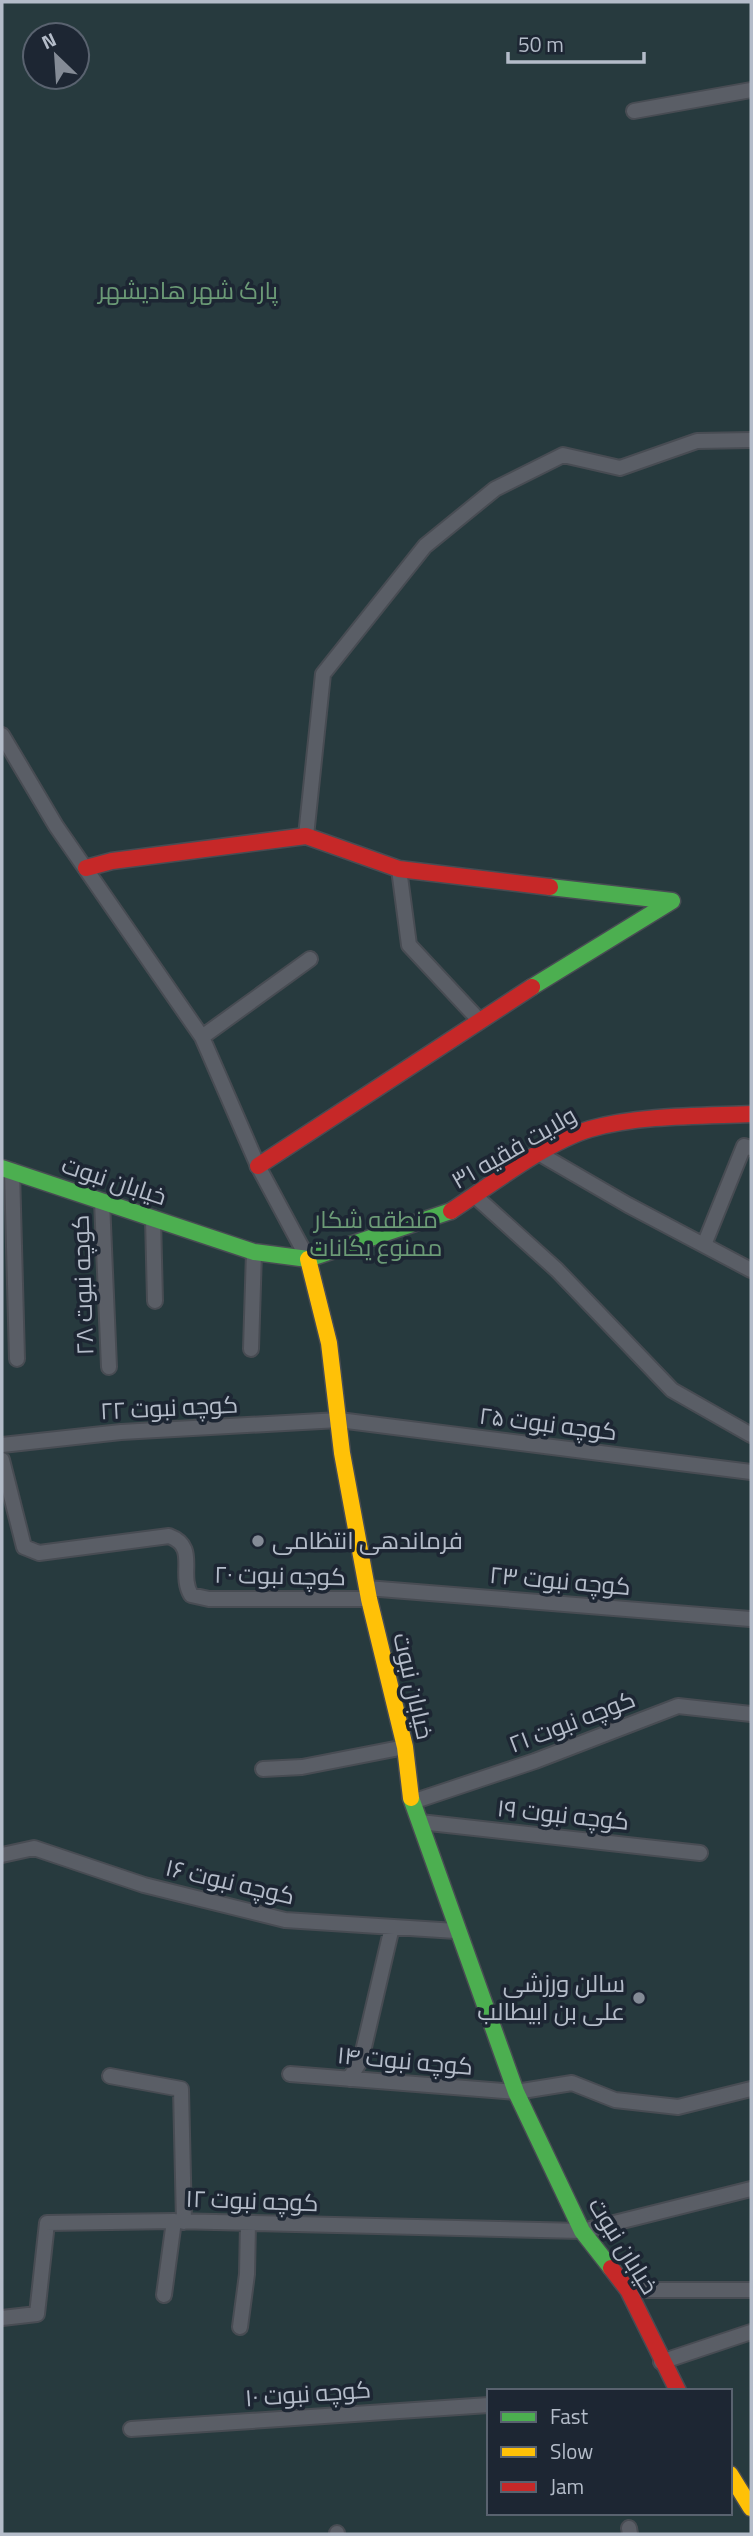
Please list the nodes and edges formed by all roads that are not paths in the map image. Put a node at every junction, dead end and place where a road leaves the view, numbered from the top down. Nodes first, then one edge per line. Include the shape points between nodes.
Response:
1 (751, 89) edge
2 (634, 111) dead end
3 (751, 440) edge
4 (2, 735) edge
5 (306, 836) junction
6 (86, 868) junction
7 (400, 869) junction
8 (310, 959) dead end
9 (479, 1020) junction
10 (202, 1037) junction
11 (751, 1114) edge
12 (751, 1148) edge
13 (540, 1154) junction
14 (258, 1166) junction
15 (7, 1169) edge
16 (475, 1196) junction
17 (102, 1201) junction
18 (153, 1218) junction
19 (704, 1245) junction
20 (254, 1252) junction
21 (308, 1259) junction
22 (751, 1270) edge
23 (155, 1301) dead end
24 (251, 1349) dead end
25 (17, 1359) dead end
26 (108, 1367) dead end
27 (339, 1420) junction
28 (751, 1434) edge
29 (2, 1445) edge
30 (2, 1460) edge
31 (751, 1472) edge
32 (368, 1594) junction
33 (750, 1619) edge
34 (751, 1714) edge
35 (405, 1747) junction
36 (263, 1769) dead end
37 (412, 1802) junction
38 (420, 1822) junction
39 (700, 1853) dead end
40 (2, 1855) edge
41 (392, 1927) junction
42 (456, 1931) junction
43 (290, 2074) dead end
44 (110, 2076) dead end
45 (349, 2079) junction
46 (751, 2089) edge
47 (516, 2092) junction
48 (751, 2189) edge
49 (179, 2221) junction
50 (248, 2224) junction
51 (582, 2231) junction
52 (628, 2290) junction
53 (751, 2290) edge
54 (164, 2295) dead end
55 (2, 2318) edge
56 (240, 2327) dead end
57 (751, 2332) edge
58 (661, 2362) junction
59 (677, 2389) edge
60 (487, 2405) edge
61 (131, 2429) dead end
62 (732, 2477) edge
63 (749, 2498) edge

1 - 2 street
3 - 5 street via 697,441 620,468 563,455 495,489 425,546 323,674
4 - 6 street
5 - 6 street
5 - 7 street
6 - 10 street
7 - 9 street via 409,945
7 - 9 street via 672,901
8 - 10 street
9 - 14 street
10 - 14 street
11 - 13 street, ولایت فقیه ۳۱ via 668,1117 590,1129
12 - 19 street via 744,1146
13 - 16 street, ولایت فقیه ۳۱
13 - 19 street
14 - 21 street
15 - 17 street, خیابان نبوت
15 - 25 street
16 - 21 street, ولایت فقیه ۳۱ via 445,1215
16 - 28 street via 556,1270 672,1390
17 - 18 street, خیابان نبوت
17 - 26 street, کوچه نبوت ۲۸
18 - 20 street, خیابان نبوت
18 - 23 street
19 - 22 street
20 - 21 street, خیابان نبوت
20 - 24 street
21 - 27 street, خیابان نبوت via 330,1343
27 - 29 street, کوچه نبوت ۲۲ via 121,1432
27 - 31 street, کوچه نبوت ۲۵
27 - 32 street, خیابان نبوت
30 - 32 street, کوچه نبوت ۲۰ via 24,1546 39,1553 169,1536 180,1540 187,1552 184,1583 191,1595 209,1599
32 - 33 street, کوچه نبوت ۲۳
32 - 35 street, خیابان نبوت
34 - 37 street, کوچه نبوت ۲۱ via 678,1706
35 - 36 street via 302,1767
35 - 37 street, خیابان نبوت
37 - 38 street, خیابان نبوت
38 - 39 street, کوچه نبوت ۱۹
38 - 42 street, خیابان نبوت
40 - 41 street, کوچه نبوت ۱۶ via 34,1848 144,1885 285,1920
41 - 42 street, کوچه نبوت ۱۶
41 - 45 street via 360,2060
42 - 47 street, خیابان نبوت
43 - 45 street, کوچه نبوت ۱۴
44 - 49 street via 181,2089
45 - 47 street, کوچه نبوت ۱۴
46 - 47 street, کوچه نبوت ۱۴ via 678,2107 615,2100 572,2083
47 - 51 street, خیابان نبوت
48 - 51 street, کوچه نبوت ۱۲
49 - 50 street, کوچه نبوت ۱۲
49 - 54 street
49 - 55 street, کوچه نبوت ۱۲ via 47,2223 37,2314
50 - 51 street, کوچه نبوت ۱۲
50 - 56 street
51 - 52 street, خیابان نبوت
52 - 53 street
52 - 58 street, خیابان نبوت
57 - 58 street
58 - 59 street, خیابان نبوت
60 - 61 street, کوچه نبوت ۱۰
62 - 63 street

